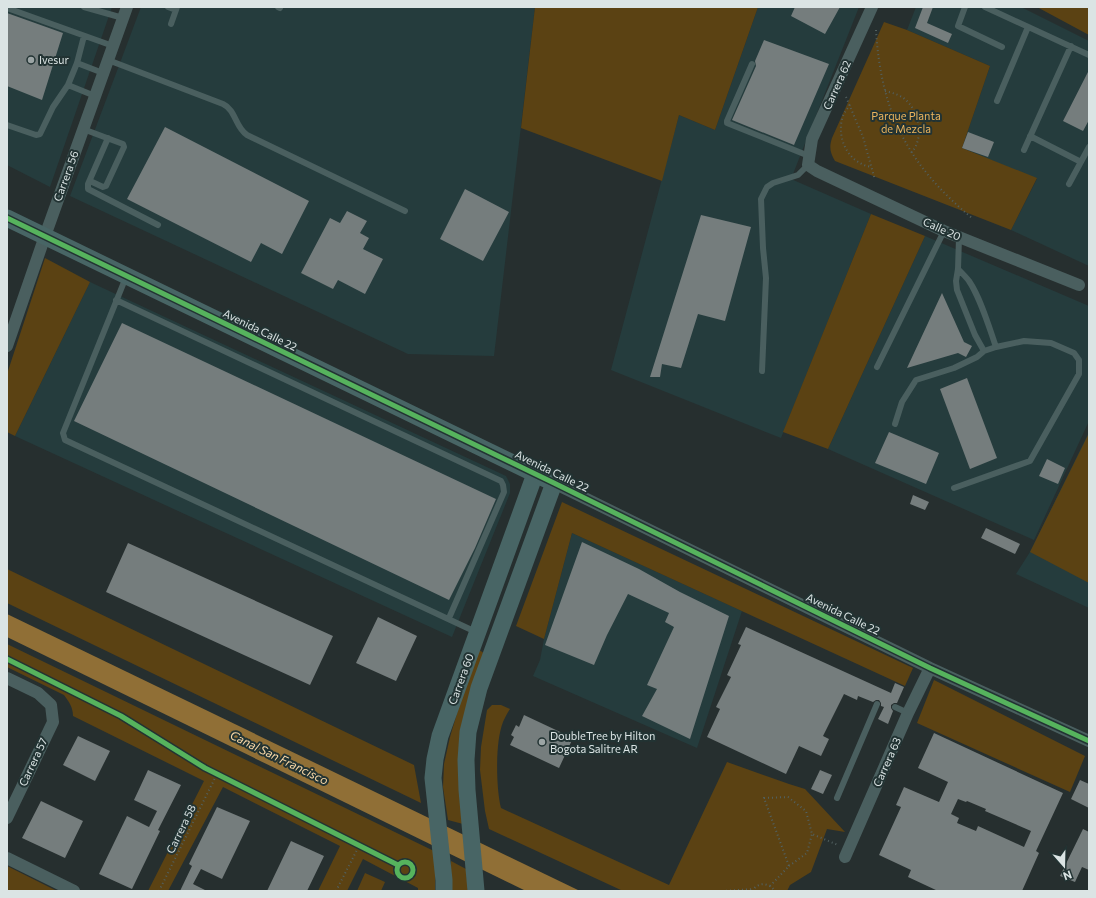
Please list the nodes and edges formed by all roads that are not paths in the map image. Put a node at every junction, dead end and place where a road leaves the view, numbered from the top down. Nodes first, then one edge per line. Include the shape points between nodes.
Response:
1 (84, 7) edge
2 (168, 7) edge
3 (872, 7) edge
4 (965, 7) edge
5 (985, 7) edge
6 (7, 8) edge
7 (177, 8) edge
8 (97, 9) edge
9 (125, 12) edge
10 (171, 24) dead end
11 (1028, 27) junction
12 (84, 36) junction
13 (113, 46) junction
14 (1071, 46) junction
15 (1002, 47) dead end
16 (1089, 55) edge
17 (108, 60) junction
18 (77, 63) junction
19 (752, 64) dead end
20 (103, 73) junction
21 (68, 85) junction
22 (95, 96) junction
23 (997, 101) dead end
24 (7, 126) edge
25 (83, 128) junction
26 (1030, 136) junction
27 (108, 138) junction
28 (1089, 147) edge
29 (1024, 150) dead end
30 (808, 160) junction
31 (1081, 162) junction
32 (90, 181) junction
33 (1069, 184) dead end
34 (405, 211) dead end
35 (7, 218) edge
36 (158, 225) dead end
37 (944, 231) junction
38 (45, 236) junction
39 (959, 238) junction
40 (958, 270) junction
41 (126, 276) junction
42 (1079, 285) dead end
43 (116, 300) junction
44 (7, 346) edge
45 (996, 347) junction
46 (984, 351) junction
47 (877, 367) dead end
48 (762, 371) dead end
49 (896, 424) dead end
50 (535, 474) junction
51 (554, 483) junction
52 (954, 488) dead end
53 (449, 618) junction
54 (477, 632) junction
55 (496, 641) junction
56 (930, 668) junction
57 (7, 678) edge
58 (877, 704) dead end
59 (895, 707) dead end
60 (908, 713) junction
61 (1089, 741) edge
62 (837, 798) dead end
63 (7, 818) edge
64 (846, 853) road end
65 (7, 858) edge
66 (444, 886) edge
67 (476, 890) edge
68 (74, 891) edge

1 - 8 lane
2 - 7 lane
3 - 30 street, Carrera 62 via 812,139
4 - 15 lane via 958,26
5 - 11 lane
6 - 12 lane
7 - 10 lane
8 - 9 lane
9 - 13 street, Carrera 56
11 - 14 lane
11 - 23 lane
12 - 13 lane
12 - 18 lane
13 - 17 street, Carrera 56
14 - 16 lane
14 - 26 lane
17 - 20 street, Carrera 56
17 - 34 lane via 226,105 240,129 247,134
18 - 20 lane
18 - 21 lane
19 - 30 lane via 727,123
20 - 22 street, Carrera 56
21 - 22 lane
21 - 24 lane via 53,107 40,134
22 - 25 street, Carrera 56
25 - 27 lane
25 - 38 street, Carrera 56
26 - 29 lane
26 - 31 lane
27 - 32 lane
27 - 32 lane via 123,144 124,147 106,186
28 - 31 lane
30 - 37 street, Calle 20 via 817,171
30 - 48 lane via 798,175 767,187 761,199 766,278
31 - 33 lane
32 - 36 lane via 90,191
35 - 38 street, Avenida Calle 22
37 - 39 street, Calle 20
37 - 47 lane
38 - 41 street, Avenida Calle 22
38 - 44 street, Carrera 56
39 - 40 lane
39 - 42 street, Calle 20
40 - 45 lane via 969,280 973,288
40 - 46 lane via 957,290 974,335
41 - 43 lane
41 - 50 street, Avenida Calle 22
43 - 53 lane via 63,433 65,440
43 - 53 lane via 501,481 504,492
45 - 46 lane
45 - 52 lane via 1024,341 1051,342 1074,354 1079,360 1079,374 1030,461
46 - 49 lane via 954,368 916,380 902,402
50 - 51 street, Avenida Calle 22
50 - 54 street, Carrera 60
51 - 55 street, Carrera 60
51 - 56 street, Avenida Calle 22
53 - 54 lane
54 - 55 street
54 - 66 street, Carrera 60 via 440,736 435,759 433,778
55 - 67 street, Carrera 60 via 479,688 468,732 466,760
56 - 60 street, Carrera 63
56 - 61 street, Avenida Calle 22
57 - 63 street, Carrera 57 via 38,693 51,705 53,722
58 - 62 lane
59 - 60 lane
60 - 64 street, Carrera 63
65 - 68 street

